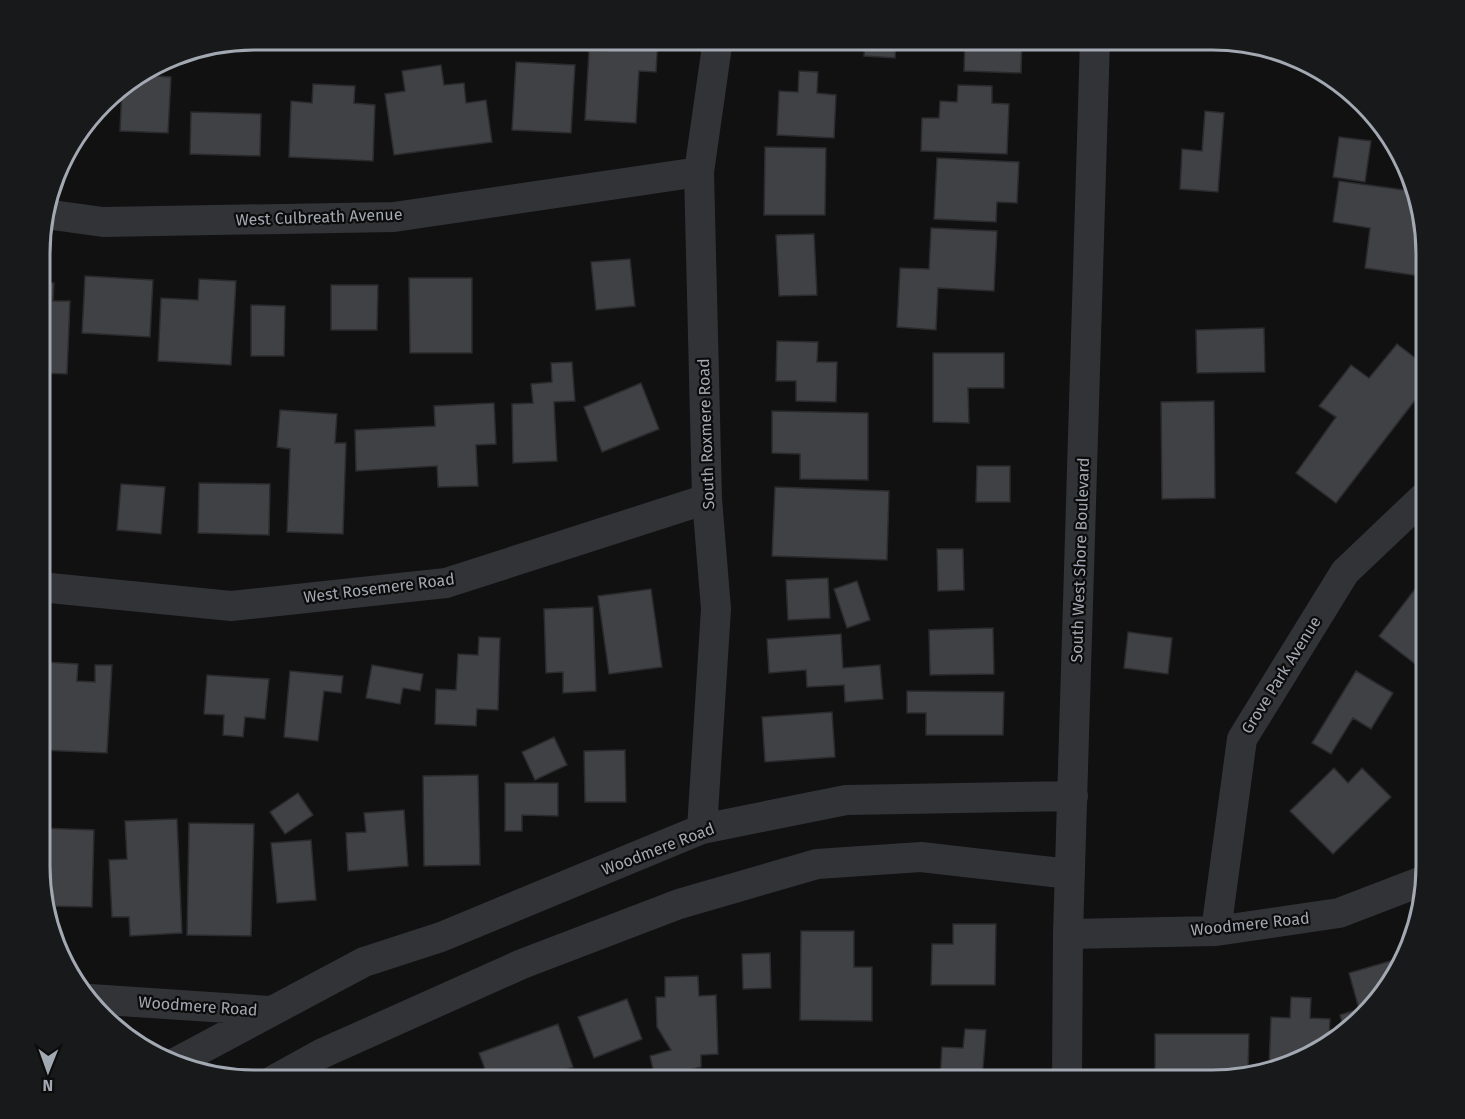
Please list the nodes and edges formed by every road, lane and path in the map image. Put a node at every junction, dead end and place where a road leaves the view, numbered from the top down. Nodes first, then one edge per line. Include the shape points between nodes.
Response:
1 (716, 50) edge
2 (1095, 50) edge
3 (699, 172) junction
4 (53, 215) edge
5 (707, 499) junction
6 (1416, 505) edge
7 (50, 588) edge
8 (1073, 796) junction
9 (702, 829) junction
10 (1070, 874) junction
11 (1415, 884) edge
12 (1216, 931) junction
13 (1068, 934) junction
14 (100, 1000) edge
15 (270, 1011) junction
16 (185, 1058) edge
17 (294, 1069) edge
18 (1067, 1070) edge

1 - 3 street, South Roxmere Road
2 - 8 street, South West Shore Boulevard
3 - 4 street, West Culbreath Avenue via 394,217 103,222
3 - 5 street, South Roxmere Road
5 - 7 street, West Rosemere Road via 446,583 231,606
5 - 9 street, South Roxmere Road via 716,609
6 - 12 street, Grove Park Avenue via 1345,572 1242,739
8 - 9 street, Woodmere Road via 846,800
8 - 10 street, South West Shore Boulevard
9 - 15 street, Woodmere Road via 441,937 364,962
10 - 13 street, South West Shore Boulevard
10 - 17 street via 921,857 817,864 679,904 522,964
11 - 12 street, Woodmere Road via 1339,913
12 - 13 street, Woodmere Road
13 - 18 street, South West Shore Boulevard
14 - 15 street, Woodmere Road
15 - 16 street, Woodmere Road

